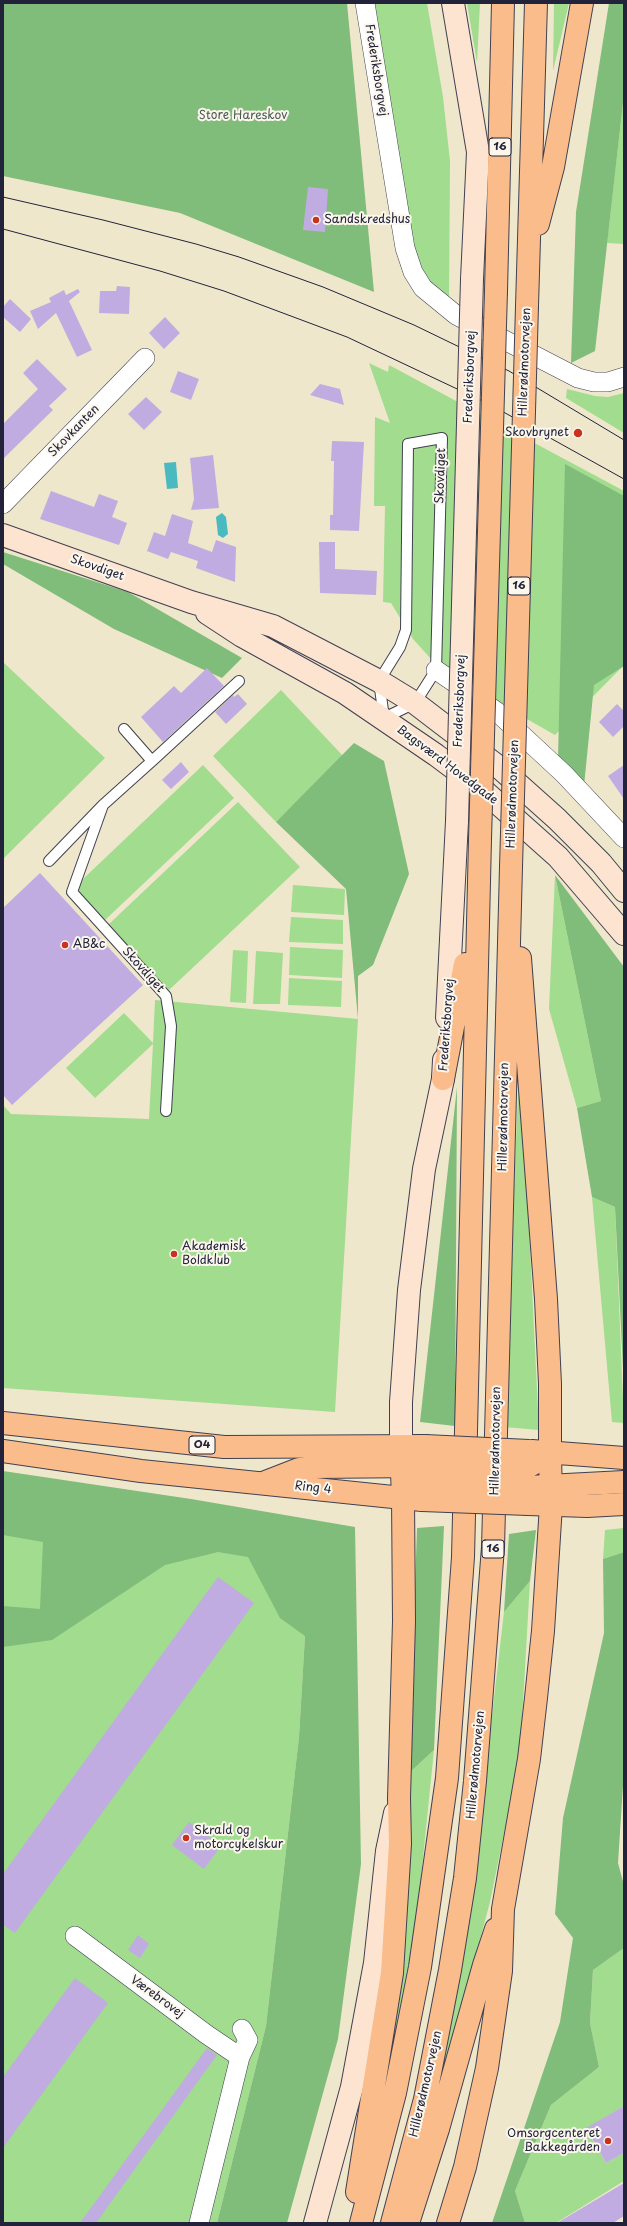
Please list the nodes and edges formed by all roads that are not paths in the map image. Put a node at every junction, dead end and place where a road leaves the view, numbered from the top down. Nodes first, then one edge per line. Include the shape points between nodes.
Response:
1 (365, 3) edge
2 (453, 3) edge
3 (503, 3) edge
4 (536, 3) edge
5 (582, 3) edge
6 (528, 258) junction
7 (145, 358) dead end
8 (624, 377) edge
9 (3, 504) edge
10 (3, 535) edge
11 (191, 602) junction
12 (436, 670) junction
13 (240, 681) dead end
14 (380, 681) junction
15 (415, 703) junction
16 (384, 718) junction
17 (124, 729) dead end
18 (152, 761) junction
19 (103, 805) junction
20 (624, 838) edge
21 (48, 861) dead end
22 (511, 867) junction
23 (624, 891) edge
24 (478, 900) junction
25 (624, 934) edge
26 (443, 1079) junction
27 (166, 1111) dead end
28 (3, 1423) edge
29 (3, 1451) edge
30 (550, 1452) junction
31 (402, 1456) junction
32 (624, 1458) edge
33 (420, 1479) junction
34 (624, 1482) edge
35 (263, 1483) junction
36 (552, 1495) junction
37 (624, 1504) edge
38 (399, 1798) junction
39 (503, 1909) junction
40 (75, 1936) dead end
41 (242, 2029) dead end
42 (240, 2057) junction
43 (199, 2223) edge
44 (315, 2223) edge
45 (356, 2223) edge
46 (361, 2223) edge
47 (392, 2223) edge
48 (408, 2223) edge
49 (448, 2223) edge

1 - 8 street, Frederiksborgvej via 405,248 413,272 423,288 456,315 578,378 608,382
2 - 26 street, Frederiksborgvej, bridge via 478,152 452,954
3 - 24 main road, 16, bridge
4 - 6 main road, Hillerødmotorvejen / 16
5 - 6 main road via 554,167
6 - 22 main road, Hillerødmotorvejen / 16, bridge
7 - 9 street, Skovkanten
10 - 11 street, Skovdiget
11 - 14 street, Skovdiget via 273,626
11 - 16 street, Skovdiget via 242,636 345,693
12 - 14 lane, Skovdiget via 442,438 408,444 406,630 400,647
12 - 15 lane
12 - 20 street via 496,711 564,774
13 - 18 lane, Skovdiget
14 - 15 street
14 - 16 lane
15 - 16 lane
15 - 23 street via 500,768 557,819 601,863
16 - 25 street, Bagsværd Hovedgade via 484,791 543,843
17 - 18 lane
18 - 19 lane, Skovdiget
19 - 21 lane, Skovdiget
19 - 27 lane, Skovdiget via 72,892 166,996 171,1026
22 - 30 main road via 526,1016 546,1299
22 - 47 main road, Hillerødmotorvejen / 16 via 493,1547 475,1781 465,1878 450,1970 425,2099
24 - 26 main road
24 - 46 main road, 16 via 463,1557 446,1778 418,1974 395,2093
26 - 31 street, Frederiksborgvej via 424,1169 409,1290 401,1402
28 - 31 main road, O4 via 224,1447
29 - 35 main road, Ring 4 via 141,1471
30 - 32 main road
30 - 33 main road, bridge via 540,1461 529,1458 515,1468
30 - 36 main road
31 - 33 main road
31 - 33 main road
31 - 35 main road via 299,1469
33 - 35 main road, Ring 4
33 - 36 main road, bridge via 528,1496
33 - 38 main road via 404,1621
34 - 36 main road
36 - 37 main road via 587,1506
36 - 39 main road via 544,1624 529,1759
38 - 44 street via 387,1851 375,1963 352,2087
38 - 45 main road via 400,1844 392,1973 358,2179
39 - 48 main road
39 - 49 main road via 501,1971 487,2068 465,2167
40 - 42 street, Værebrovej
41 - 42 street via 248,2040
42 - 43 street

